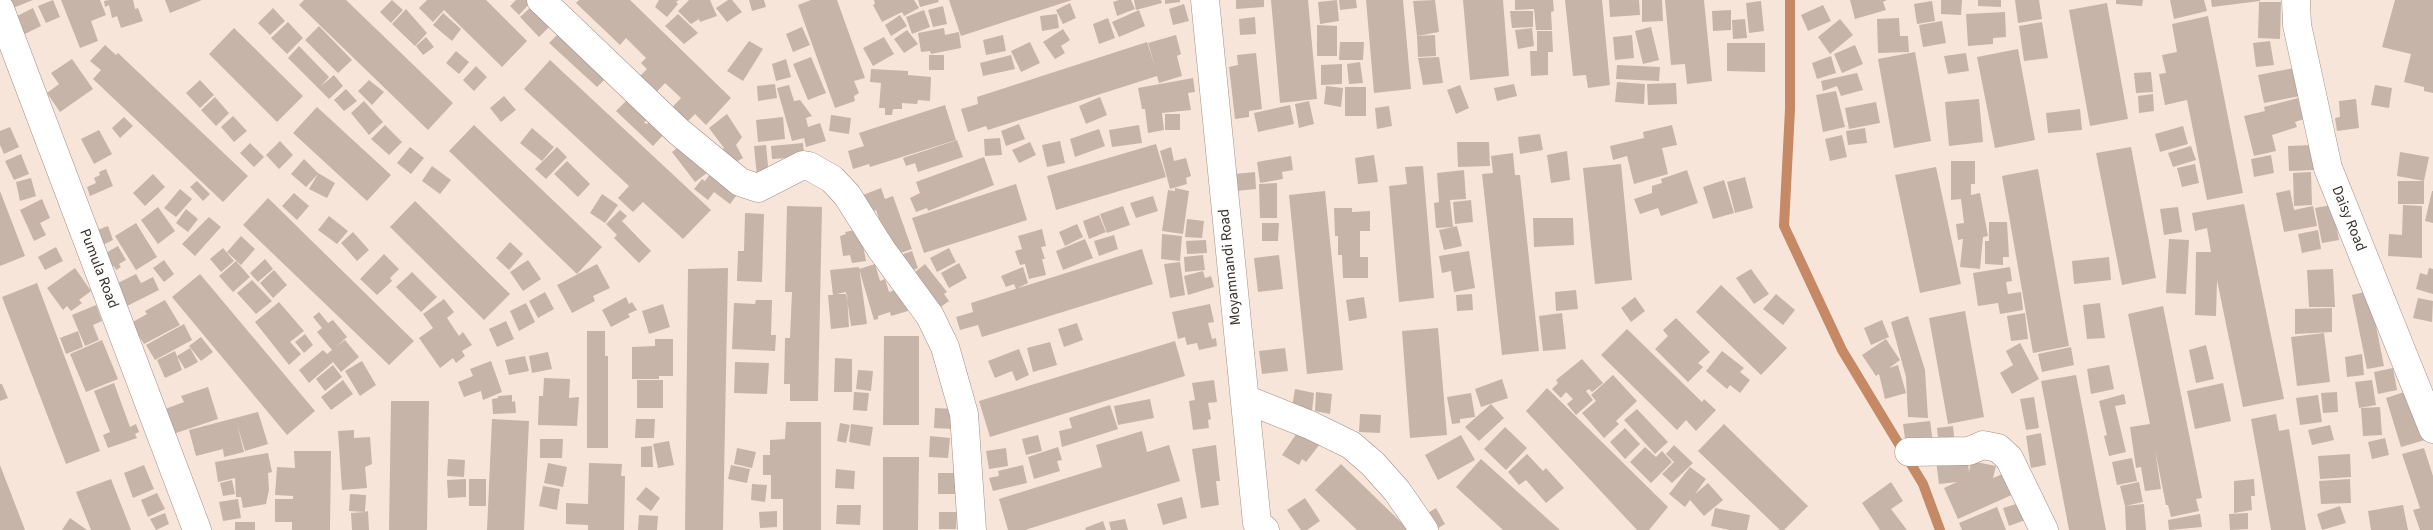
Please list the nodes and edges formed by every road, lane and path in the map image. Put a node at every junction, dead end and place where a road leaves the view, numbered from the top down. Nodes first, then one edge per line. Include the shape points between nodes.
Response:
1 (541, 0) edge
2 (1205, 0) edge
3 (2296, 0) edge
4 (0, 9) edge
5 (1245, 399) junction
6 (2433, 429) edge
7 (1909, 452) dead end
8 (1253, 528) edge
9 (197, 530) edge
10 (972, 530) edge
11 (1424, 530) edge
12 (2044, 530) edge

1 - 10 street via 678,131 740,182 758,188 803,165 832,179 847,195 881,249 930,316 944,347 964,414
2 - 5 street, Moyamnandi Road
3 - 6 street, Daisy Road via 2297,25 2328,168
4 - 9 street, Pumula Road
5 - 8 street, Moyamnandi Road
5 - 11 street via 1351,444 1397,491
7 - 12 street via 1969,451 1982,445 1998,448 2009,458

